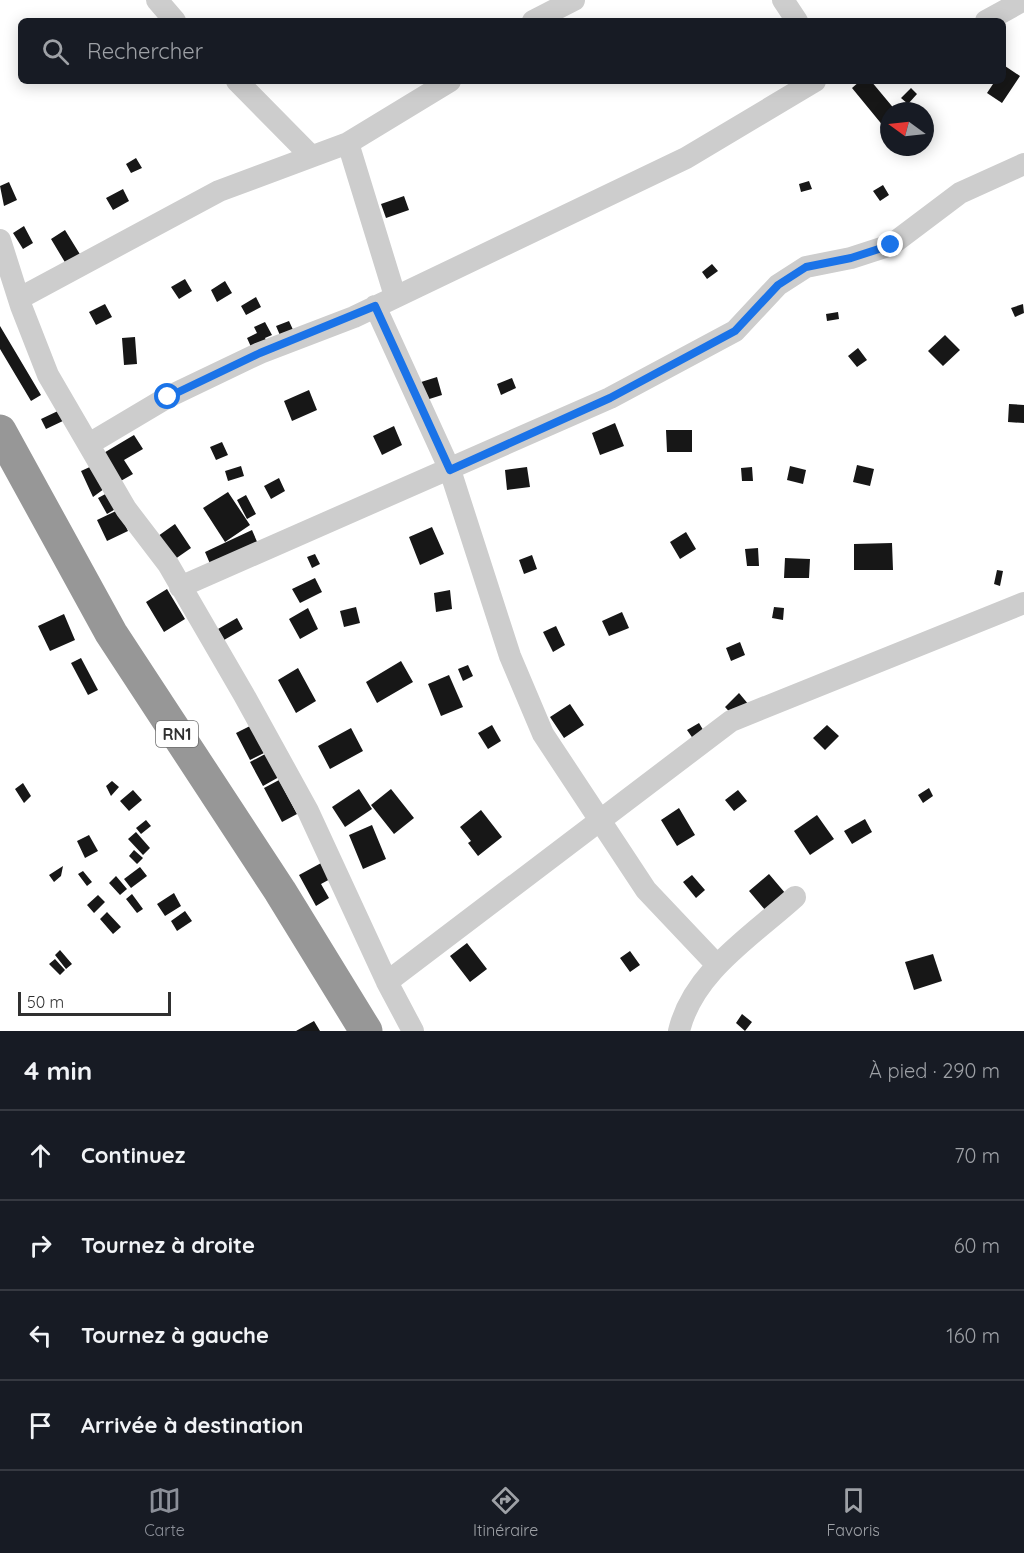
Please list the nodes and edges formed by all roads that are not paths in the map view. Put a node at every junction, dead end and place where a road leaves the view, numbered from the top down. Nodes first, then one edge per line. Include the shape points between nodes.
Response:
1 (157, 0) edge
2 (574, 0) edge
3 (783, 0) edge
4 (1024, 0) edge
5 (172, 18) edge
6 (539, 18) edge
7 (794, 18) edge
8 (991, 18) edge
9 (240, 84) edge
10 (445, 84) edge
11 (810, 84) edge
12 (348, 143) junction
13 (311, 156) junction
14 (1024, 164) edge
15 (0, 240) edge
16 (20, 297) junction
17 (385, 301) junction
18 (0, 431) edge
19 (89, 444) junction
20 (450, 470) junction
21 (180, 587) junction
22 (1024, 603) edge
23 (598, 820) junction
24 (795, 897) dead end
25 (717, 965) junction
26 (387, 982) junction
27 (366, 1031) edge
28 (413, 1031) edge
29 (679, 1031) edge

1 - 5 street
2 - 6 street
3 - 7 street
4 - 8 street
9 - 13 street
10 - 12 street
11 - 17 street via 686,158
12 - 13 street
12 - 17 street
13 - 16 street via 219,191
14 - 20 street via 960,193 891,245 806,267 778,285 735,331 610,398
15 - 16 street
16 - 19 street via 48,375
17 - 19 street via 260,353 168,397
17 - 20 street
18 - 27 highway, RN1 via 111,633 280,891
19 - 21 street via 126,509 168,564
20 - 21 street
20 - 23 street via 510,656 543,734
21 - 26 street via 308,811
22 - 23 street via 731,722
23 - 25 street via 646,890
23 - 26 street
24 - 25 street
25 - 29 street via 696,990
26 - 28 street

